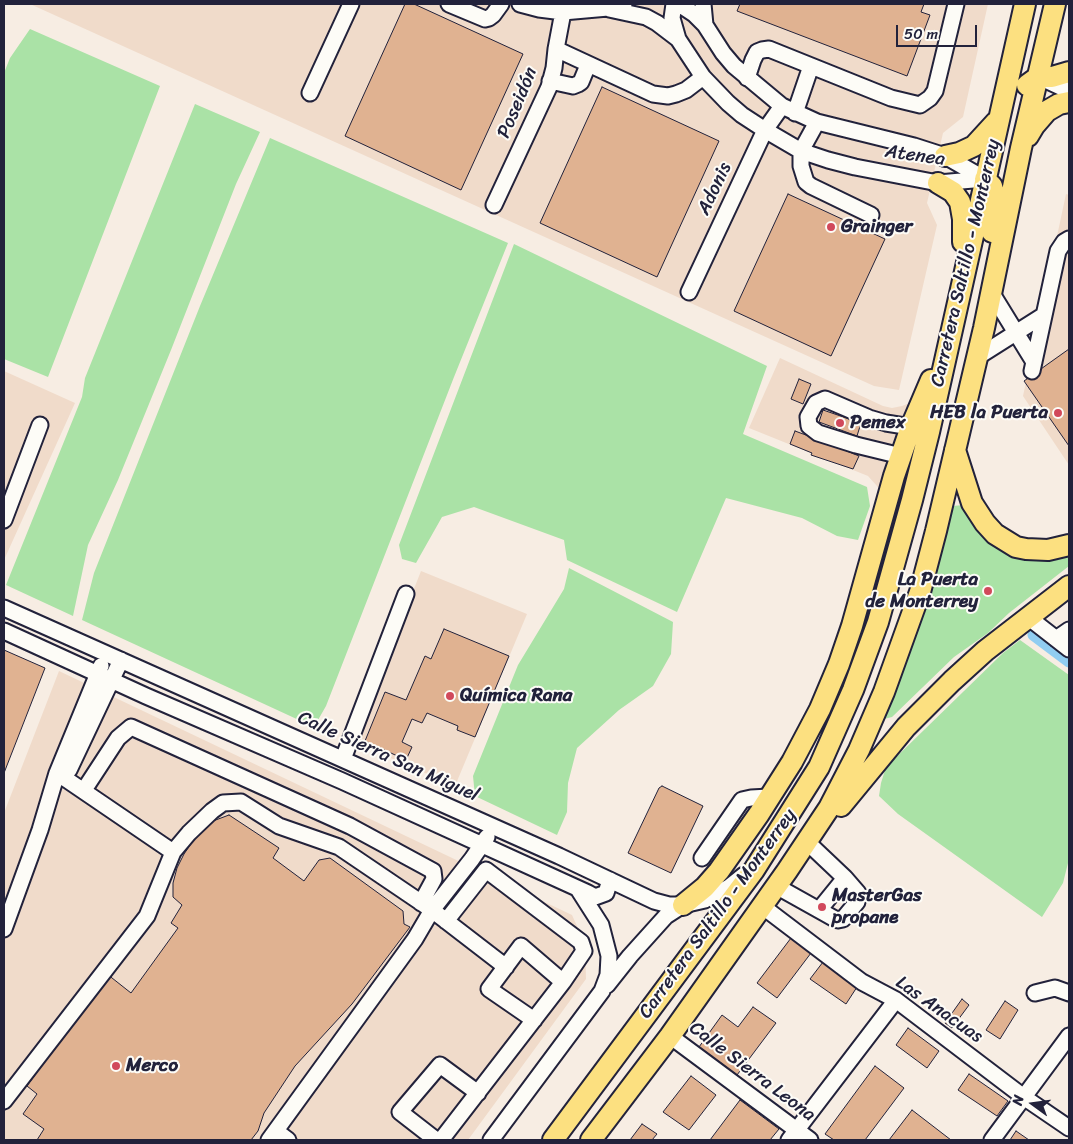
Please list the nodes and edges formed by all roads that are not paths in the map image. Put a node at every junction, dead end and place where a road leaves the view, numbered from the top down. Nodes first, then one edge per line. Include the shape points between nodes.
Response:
1 (351, 4) edge
2 (449, 4) edge
3 (501, 4) edge
4 (520, 4) edge
5 (624, 4) edge
6 (674, 4) edge
7 (679, 4) edge
8 (703, 4) edge
9 (956, 4) edge
10 (1055, 4) edge
11 (608, 8) junction
12 (1023, 11) edge
13 (563, 12) junction
14 (705, 25) junction
15 (678, 39) junction
16 (556, 49) junction
17 (588, 64) junction
18 (811, 66) junction
19 (1069, 72) edge
20 (703, 77) junction
21 (1038, 77) junction
22 (747, 78) junction
23 (550, 82) junction
24 (1069, 92) edge
25 (310, 93) dead end
26 (1069, 102) edge
27 (789, 110) junction
28 (1029, 113) junction
29 (999, 117) junction
30 (817, 122) junction
31 (765, 130) junction
32 (1021, 148) junction
33 (801, 151) junction
34 (945, 156) junction
35 (985, 179) junction
36 (938, 183) junction
37 (494, 205) dead end
38 (872, 215) dead end
39 (1065, 243) edge
40 (964, 274) junction
41 (689, 292) dead end
42 (991, 292) junction
43 (1044, 315) junction
44 (951, 332) junction
45 (1009, 332) junction
46 (976, 358) junction
47 (40, 425) dead end
48 (960, 425) junction
49 (911, 426) junction
50 (954, 447) junction
51 (901, 456) junction
52 (4, 520) edge
53 (1066, 547) edge
54 (1069, 586) edge
55 (406, 594) dead end
56 (4, 608) edge
57 (1028, 618) junction
58 (852, 626) junction
59 (1069, 630) edge
60 (4, 631) edge
61 (1056, 639) junction
62 (1069, 649) edge
63 (114, 656) junction
64 (104, 677) junction
65 (342, 759) junction
66 (819, 767) junction
67 (61, 775) junction
68 (251, 780) junction
69 (84, 790) junction
70 (769, 797) junction
71 (241, 802) junction
72 (350, 826) junction
73 (497, 828) junction
74 (809, 838) junction
75 (339, 847) junction
76 (487, 847) junction
77 (173, 852) junction
78 (702, 858) dead end
79 (754, 870) junction
80 (845, 878) junction
81 (610, 880) junction
82 (776, 886) junction
83 (577, 888) junction
84 (683, 905) junction
85 (762, 906) junction
86 (819, 910) junction
87 (435, 912) junction
88 (4, 929) edge
89 (506, 967) junction
90 (563, 982) junction
91 (602, 991) junction
92 (1034, 993) dead end
93 (1069, 993) edge
94 (896, 1000) junction
95 (534, 1020) junction
96 (670, 1036) junction
97 (1069, 1036) edge
98 (478, 1093) junction
99 (1025, 1098) junction
100 (4, 1101) edge
101 (1069, 1128) edge
102 (792, 1135) edge
103 (272, 1136) edge
104 (288, 1140) edge
105 (436, 1140) edge
106 (442, 1140) edge
107 (491, 1140) edge
108 (552, 1140) edge
109 (591, 1140) edge
110 (810, 1140) edge
111 (992, 1140) edge

1 - 25 street
2 - 3 street via 485,18 489,18
4 - 13 street
5 - 11 street
6 - 15 street, Atenea via 672,18
7 - 14 street, Atenea
8 - 14 street, Atenea
9 - 18 street via 935,90 920,105 891,98
10 - 21 main road, Carretera Saltillo - Monterrey
11 - 13 street
11 - 15 street, Atenea via 646,17
12 - 21 main road via 1026,56
12 - 29 main road, Carretera Saltillo - Monterrey
13 - 16 street, Poseidón
14 - 22 street, Atenea via 723,53
15 - 20 street, Atenea
16 - 17 street
16 - 23 street, Poseidón
17 - 20 street via 660,96 686,90
17 - 23 street via 578,84
18 - 22 street via 775,51 762,50 753,60
18 - 27 street, Adonis
19 - 21 main road
20 - 31 street, Atenea via 728,103
21 - 24 street
21 - 28 main road, Carretera Saltillo - Monterrey
21 - 29 main road via 1009,102
22 - 27 street, Atenea
23 - 37 street, Poseidón
26 - 32 main road via 1052,107 1042,116
27 - 30 street, Atenea
27 - 31 street, Adonis
28 - 32 main road, Carretera Saltillo - Monterrey
28 - 35 main road via 1009,148
29 - 34 main road via 974,146
29 - 35 main road, Carretera Saltillo - Monterrey
30 - 33 street
30 - 34 street, Atenea
31 - 33 street, Atenea
31 - 41 street, Adonis
32 - 42 main road, Carretera Saltillo - Monterrey
33 - 36 street, Atenea via 846,165
33 - 38 street via 801,166 810,186
34 - 35 street, Atenea
35 - 36 street, Atenea
35 - 40 main road, Carretera Saltillo - Monterrey
35 - 48 main road via 992,186 996,210 967,346 960,389
36 - 40 main road via 953,192 960,202
39 - 43 street
40 - 44 main road, Carretera Saltillo - Monterrey
42 - 45 street
42 - 46 main road, Carretera Saltillo - Monterrey
43 - 45 street
43 - 45 street via 1033,366
44 - 49 main road
44 - 66 main road, Carretera Saltillo - Monterrey via 886,597 853,690
45 - 46 street
46 - 48 main road, Carretera Saltillo - Monterrey
47 - 52 street
48 - 50 main road, Carretera Saltillo - Monterrey
49 - 51 main road
49 - 51 street via 870,418 825,399 816,403 808,416 809,426 818,432
50 - 53 main road via 972,503 995,534 1026,549
50 - 74 main road, Carretera Saltillo - Monterrey via 936,531 902,646 859,750 837,794
51 - 58 main road
54 - 57 main road
55 - 65 street
56 - 63 street, Calle Sierra San Miguel
57 - 61 street
57 - 74 main road via 966,669 906,726 837,812
58 - 66 main road via 828,714
58 - 70 main road via 812,727
59 - 61 street
60 - 64 street
61 - 62 street
63 - 64 street
63 - 65 street, Calle Sierra San Miguel
64 - 67 street
64 - 76 street
65 - 73 street, Calle Sierra San Miguel
66 - 79 main road, Carretera Saltillo - Monterrey
67 - 69 street
67 - 88 street
68 - 69 street via 131,727 118,738
68 - 71 street
68 - 72 street
69 - 77 street
70 - 78 street via 742,800
70 - 84 main road via 713,880
71 - 75 street via 279,826
71 - 77 street via 223,803 212,811
72 - 75 street
72 - 87 street via 433,871
73 - 76 street
73 - 81 street, Calle Sierra San Miguel
74 - 80 street
74 - 82 main road, Carretera Saltillo - Monterrey
75 - 87 street
76 - 83 street
76 - 87 street
77 - 100 street via 146,916
79 - 84 street, Calle Sierra San Miguel via 716,896
79 - 108 main road, Carretera Saltillo - Monterrey
80 - 86 street
80 - 86 street via 859,896 844,919 835,919
81 - 83 street via 609,888 601,896 595,897
81 - 84 street, Calle Sierra San Miguel via 654,901
82 - 85 main road, Carretera Saltillo - Monterrey
82 - 86 street
83 - 91 street via 601,925 606,942 608,975
84 - 91 street via 666,916
85 - 94 street, Las Anacuas via 862,982
85 - 96 main road, Carretera Saltillo - Monterrey
87 - 89 street
87 - 90 street via 486,870 581,942 584,951
87 - 103 street
89 - 90 street via 521,946
89 - 95 street via 489,989
90 - 95 street
91 - 107 street
92 - 93 street via 1055,988
94 - 99 street, Las Anacuas
94 - 102 street
95 - 98 street
96 - 102 street, Calle Sierra Leona
96 - 109 main road, Carretera Saltillo - Monterrey
97 - 99 street
98 - 105 street via 440,1065 400,1112
98 - 106 street
99 - 101 street, Las Anacuas
99 - 111 street
102 - 110 street, Calle Sierra Leona
103 - 104 street

